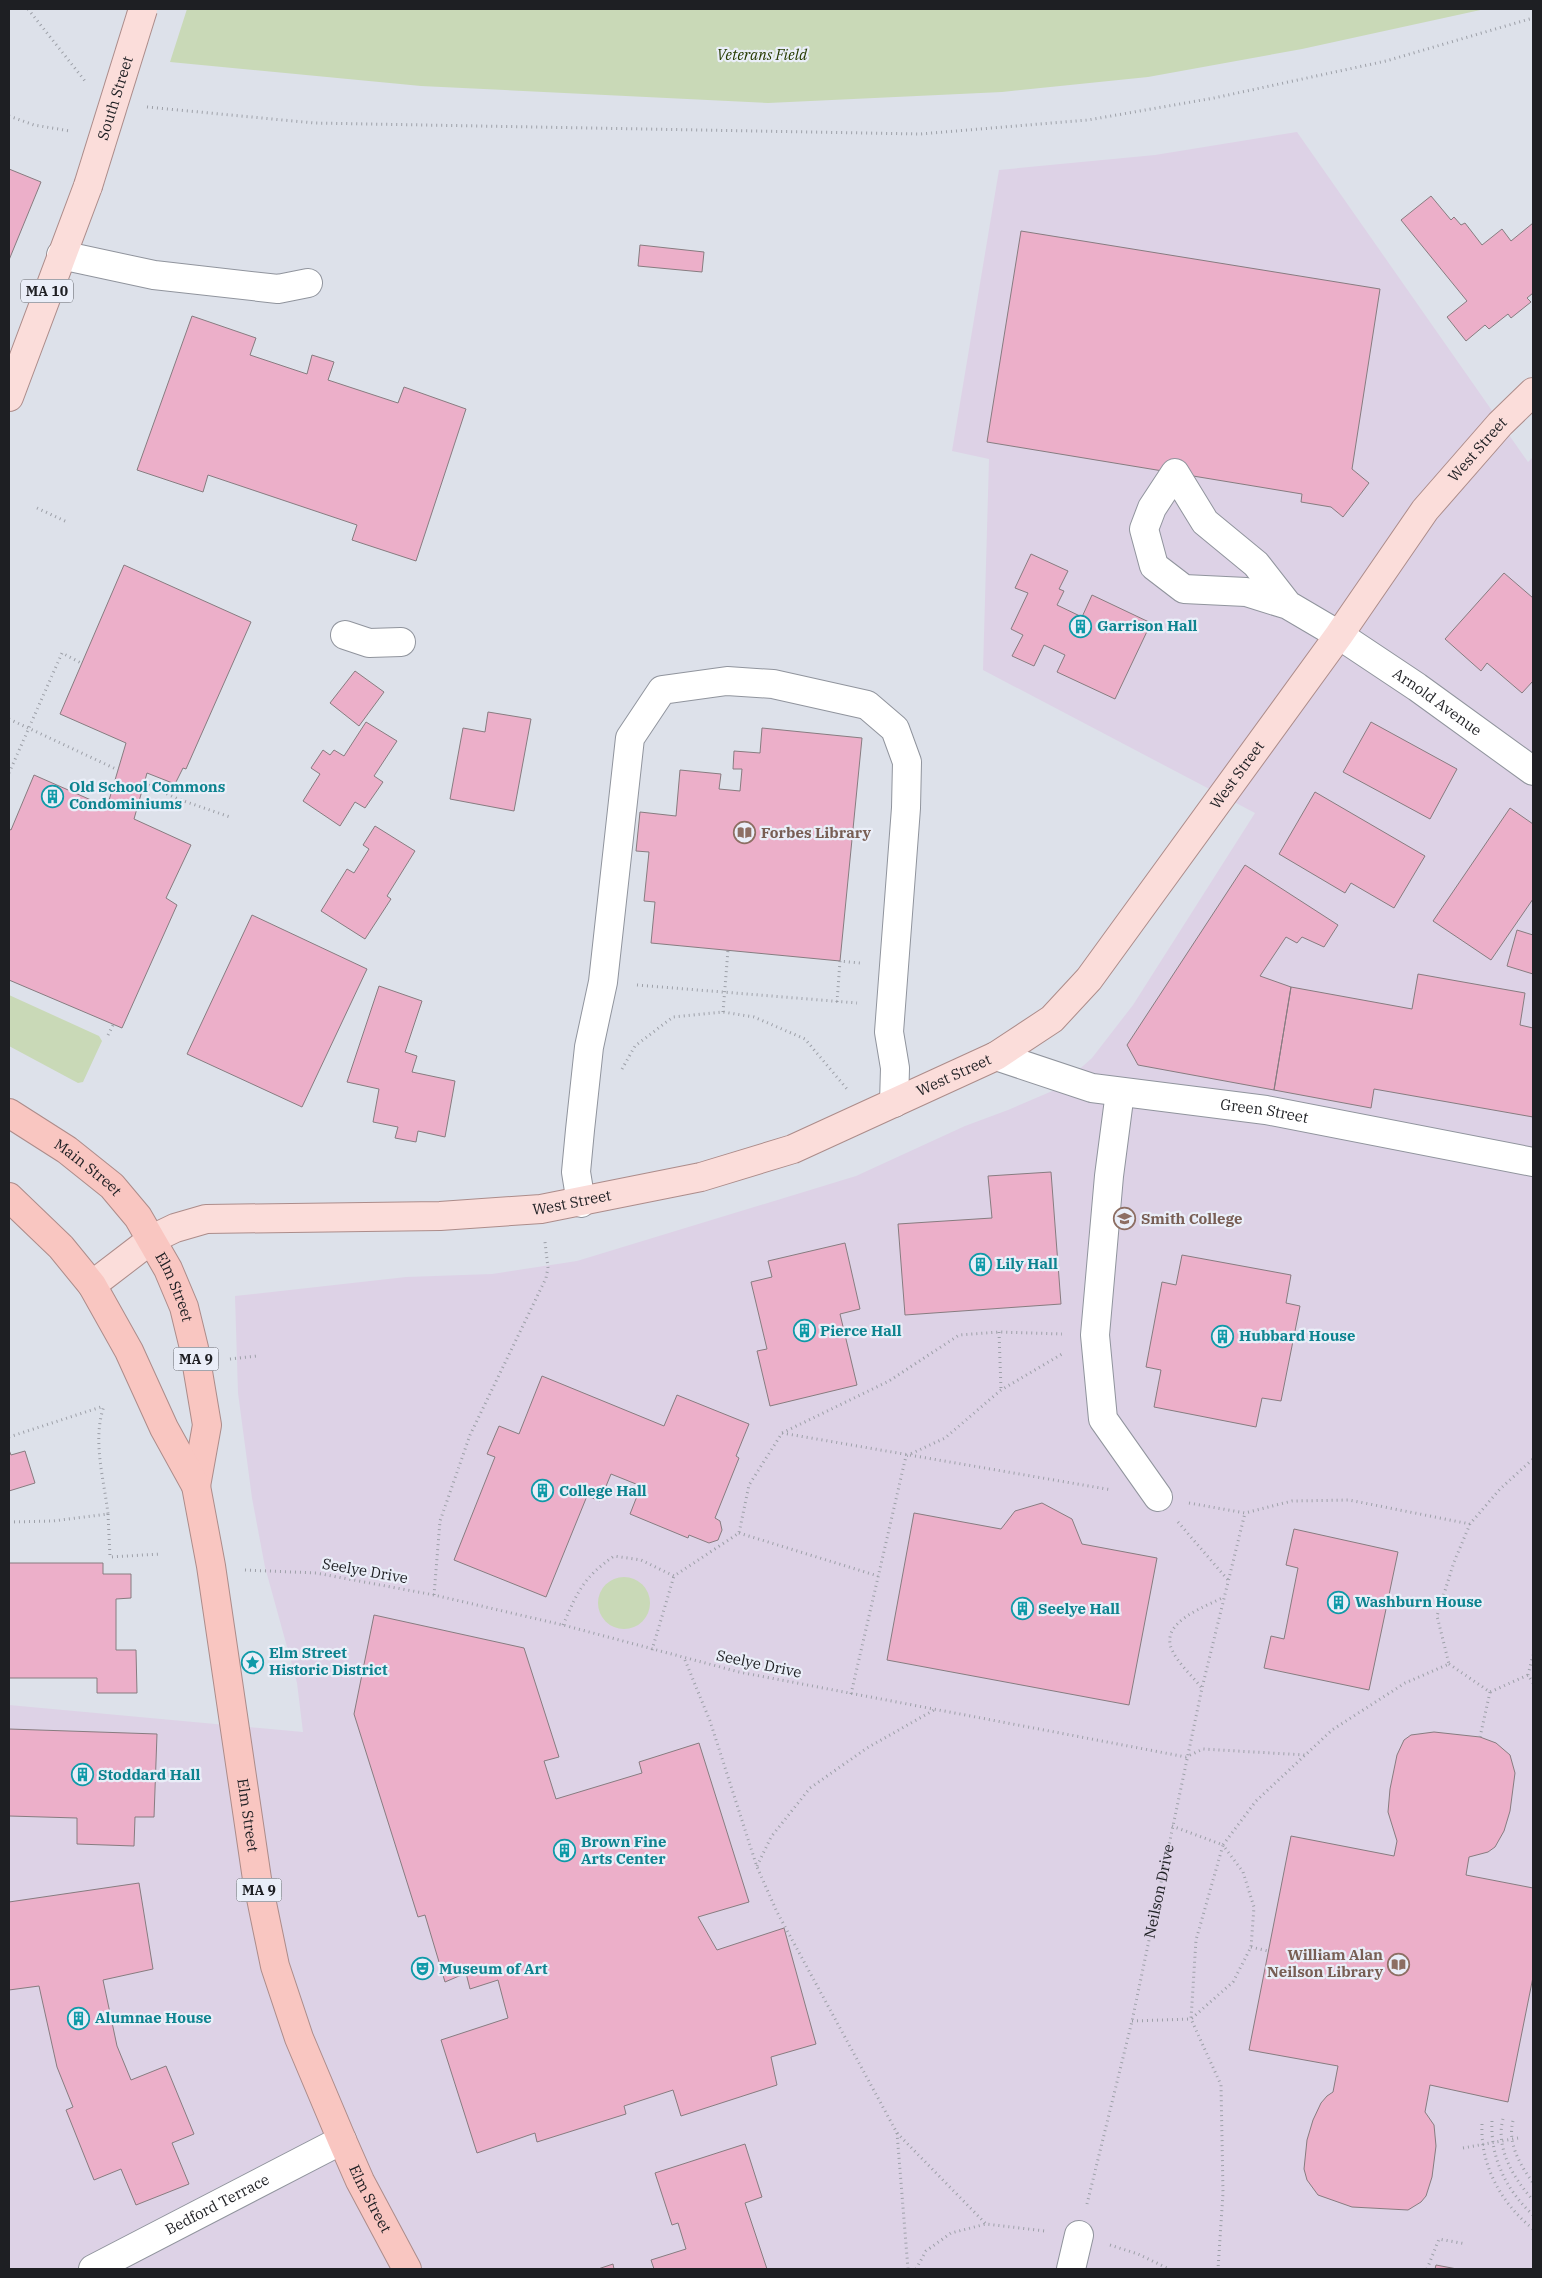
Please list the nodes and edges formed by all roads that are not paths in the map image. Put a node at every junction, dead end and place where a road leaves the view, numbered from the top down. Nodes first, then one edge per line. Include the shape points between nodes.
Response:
1 (143, 9) edge
2 (61, 254) junction
3 (308, 283) dead end
4 (1533, 392) edge
5 (9, 397) edge
6 (1288, 605) junction
7 (345, 635) dead end
8 (1338, 635) junction
9 (401, 642) dead end
10 (1533, 771) edge
11 (996, 1056) junction
12 (1120, 1092) junction
13 (894, 1103) junction
14 (9, 1112) edge
15 (1533, 1162) edge
16 (9, 1197) edge
17 (581, 1202) junction
18 (152, 1239) junction
19 (92, 1285) junction
20 (196, 1486) junction
21 (1158, 1497) road end
22 (342, 2140) junction
23 (1079, 2236) road end
24 (93, 2269) edge
25 (407, 2269) edge
26 (1071, 2269) edge

1 - 2 main road, South Street / MA 10, bridge via 88,186
2 - 3 street via 154,275 278,290
2 - 5 main road, MA 10
4 - 8 main road, West Street via 1500,424 1425,510
6 - 6 street via 1256,564 1205,522 1175,473 1152,508 1144,529 1154,566 1184,589 1246,592
6 - 8 street, Arnold Avenue
7 - 9 street via 369,643
8 - 10 street, Arnold Avenue via 1417,687
8 - 11 main road, West Street via 1089,979 1052,1019
11 - 12 street, Green Street via 1092,1088
11 - 13 main road, West Street
12 - 15 street, Green Street via 1266,1110
12 - 21 street via 1095,1335 1104,1419
13 - 17 main road, West Street via 793,1149 702,1177
13 - 17 street via 889,1032 907,762 895,729 867,705 772,684 727,681 662,690 630,738 603,982 589,1047 576,1172
14 - 18 highway, Main Street / MA 9 via 67,1150 112,1186
16 - 19 highway via 61,1247
17 - 18 main road, West Street via 541,1209 440,1216 206,1219
18 - 19 main road, West Street
18 - 20 highway, Elm Street / MA 9 via 184,1307 197,1364 207,1425
19 - 20 highway, Elm Street via 129,1351 164,1428
20 - 22 highway, Elm Street / MA 9 via 211,1566 257,1879 270,1943 289,2013
22 - 24 street, Bedford Terrace
22 - 25 highway, Elm Street / MA 9
23 - 26 street

